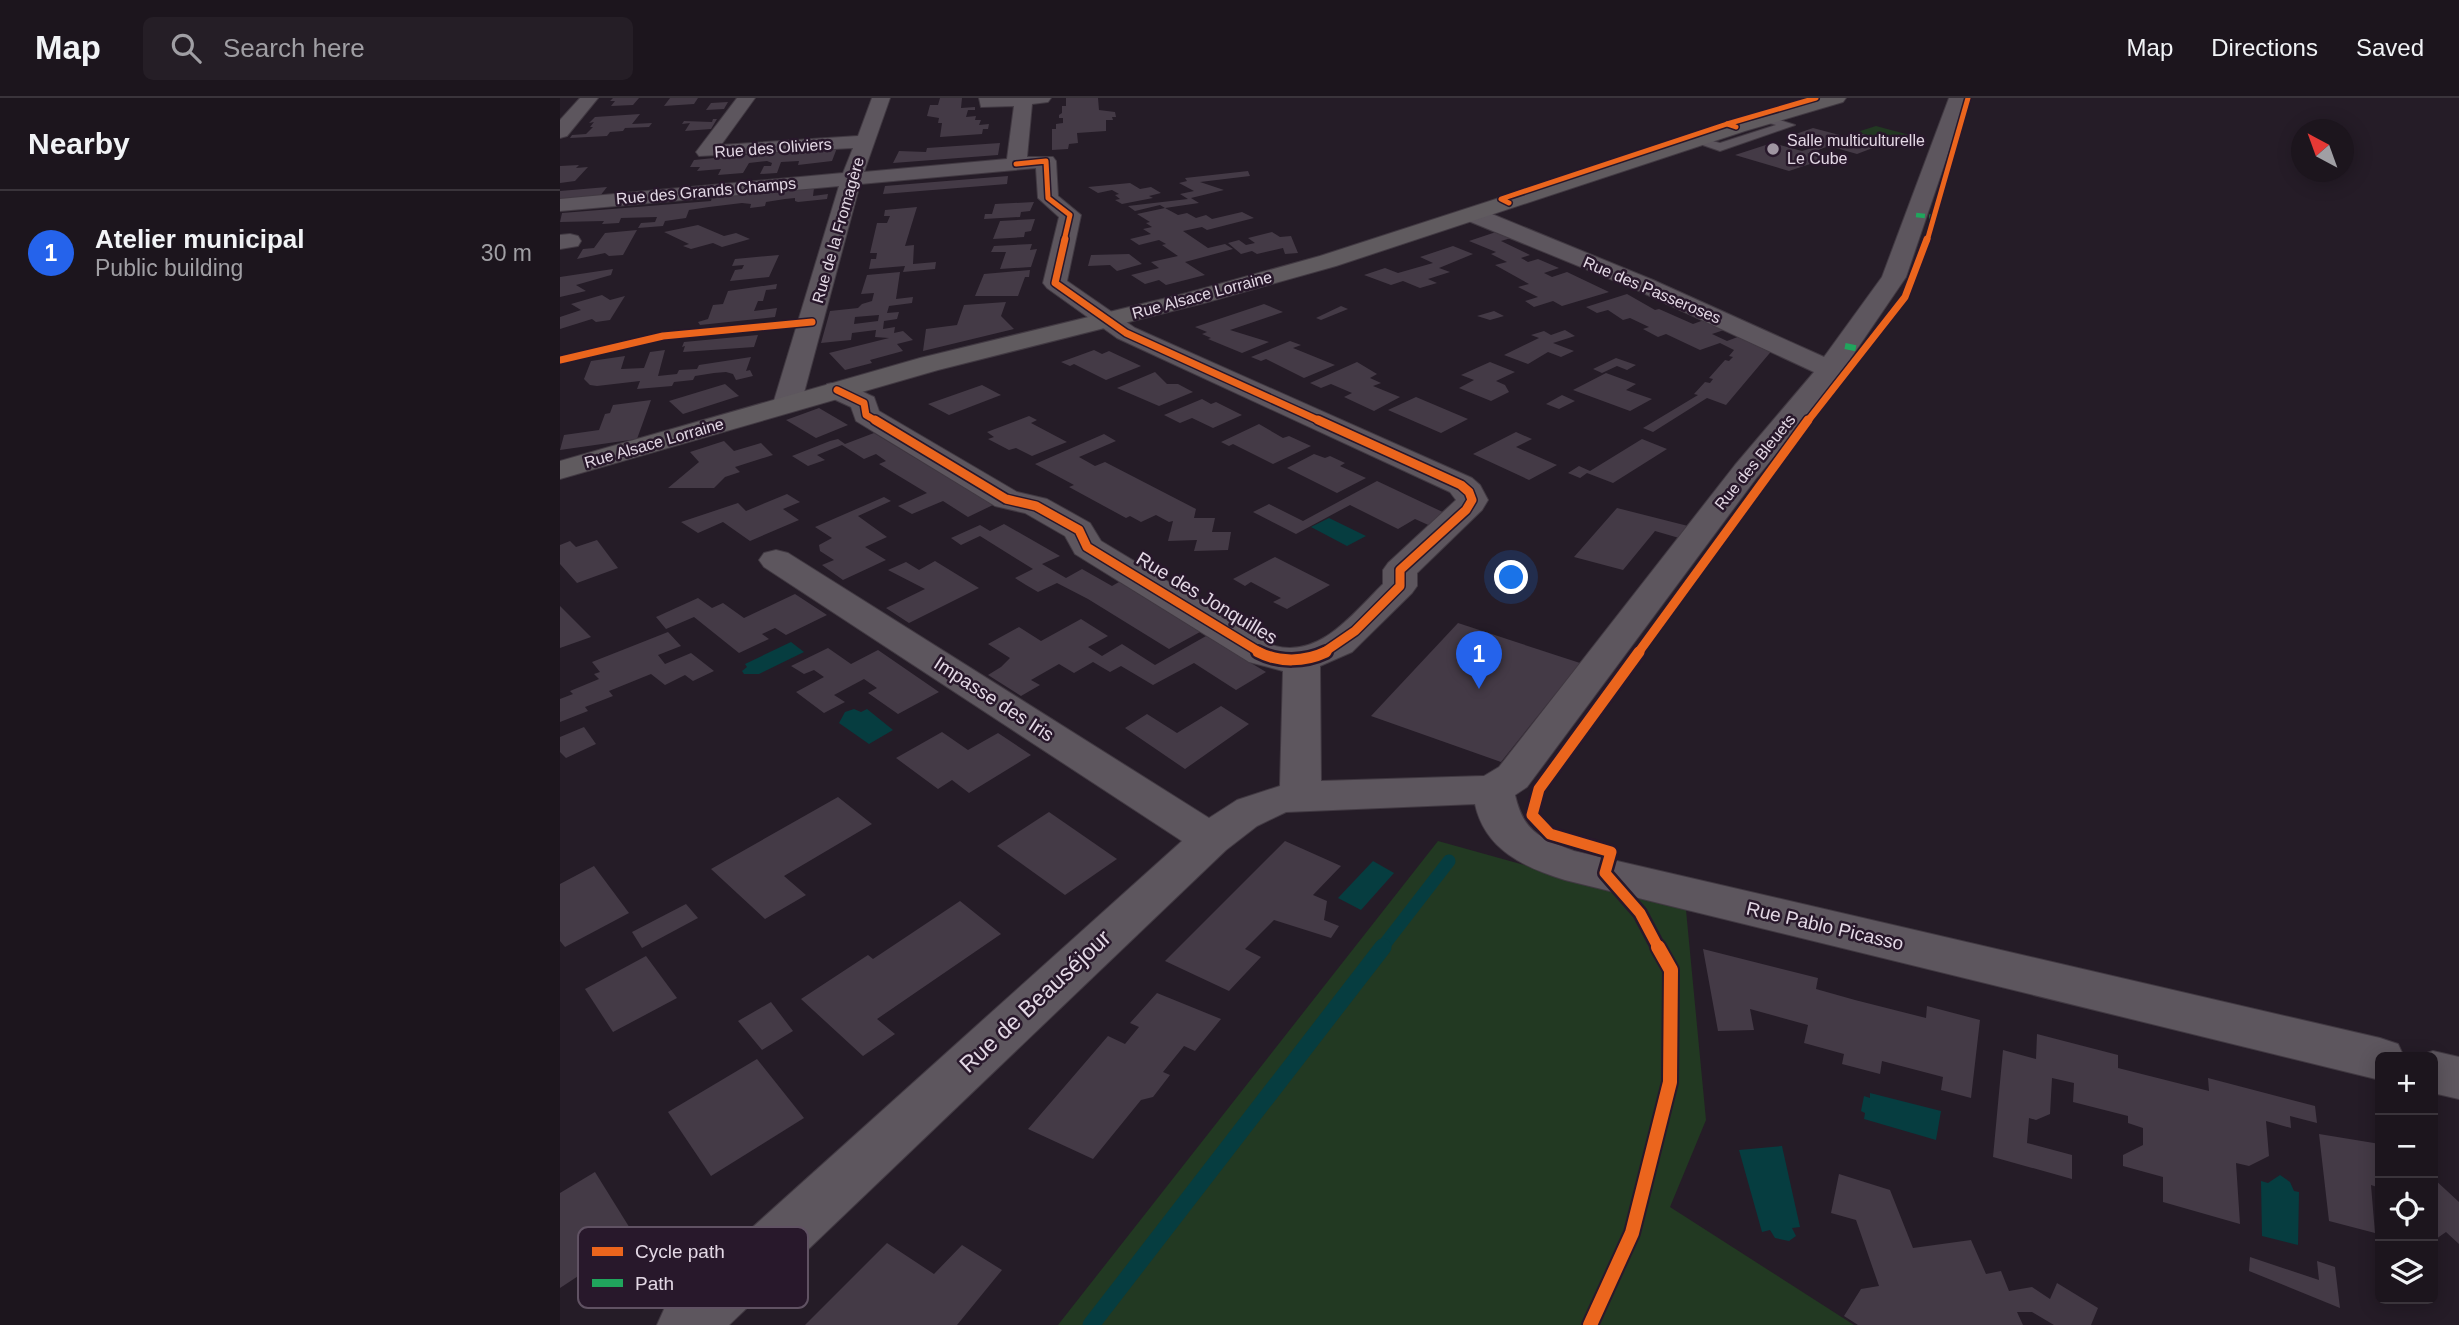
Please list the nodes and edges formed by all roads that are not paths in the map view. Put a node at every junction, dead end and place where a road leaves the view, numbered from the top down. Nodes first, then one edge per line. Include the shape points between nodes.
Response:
1 (589, 98) edge
2 (746, 98) edge
3 (881, 98) edge
4 (988, 98) edge
5 (1837, 98) edge
6 (1958, 98) edge
7 (1033, 99) edge
8 (560, 132) edge
9 (865, 141) junction
10 (1016, 164) junction
11 (852, 177) junction
12 (560, 205) edge
13 (1474, 215) junction
14 (1106, 320) junction
15 (1828, 369) junction
16 (837, 390) junction
17 (787, 404) junction
18 (560, 470) edge
19 (776, 560) dead end
20 (1302, 662) junction
21 (1493, 790) junction
22 (1300, 796) junction
23 (1211, 839) junction
24 (2375, 1058) edge
25 (2438, 1073) edge
26 (2459, 1078) edge
27 (793, 1227) edge
28 (705, 1308) edge
29 (687, 1325) edge

1 - 8 street
2 - 9 street, Rue des Oliviers via 706,152
3 - 9 street, Rue de la Fromagère
4 - 7 street via 987,103
5 - 13 street, Rue Alsace Lorraine
6 - 15 street, Rue des Bleuets via 1894,277
7 - 10 street
9 - 11 street, Rue de la Fromagère
10 - 11 street, Rue des Grands Champs
10 - 14 street, Rue des Grands Champs via 1046,161 1048,198 1070,215 1055,283
11 - 12 street, Rue des Grands Champs
11 - 17 street, Rue de la Fromagère
13 - 14 street, Rue Alsace Lorraine via 1328,261
13 - 15 street, Rue des Passeroses via 1645,285
14 - 16 street, Rue Alsace Lorraine
14 - 20 street via 1469,492 1472,500 1466,510 1400,570 1400,586 1328,653
15 - 21 street, Rue des Bleuets via 1513,777
16 - 17 street, Rue Alsace Lorraine
16 - 20 street, Rue des Jonquilles via 864,403 866,415 1006,499 1036,506 1079,530 1087,547 1262,653
17 - 18 street, Rue Alsace Lorraine
19 - 23 street, Impasse des Iris
20 - 22 street
21 - 22 street
21 - 24 street, Rue Pablo Picasso via 1503,825 1518,841 1565,864
22 - 23 street, Rue de Beauséjour via 1255,806
23 - 27 street, Rue de Beauséjour
25 - 26 street
28 - 29 street, Rue de Beauséjour

